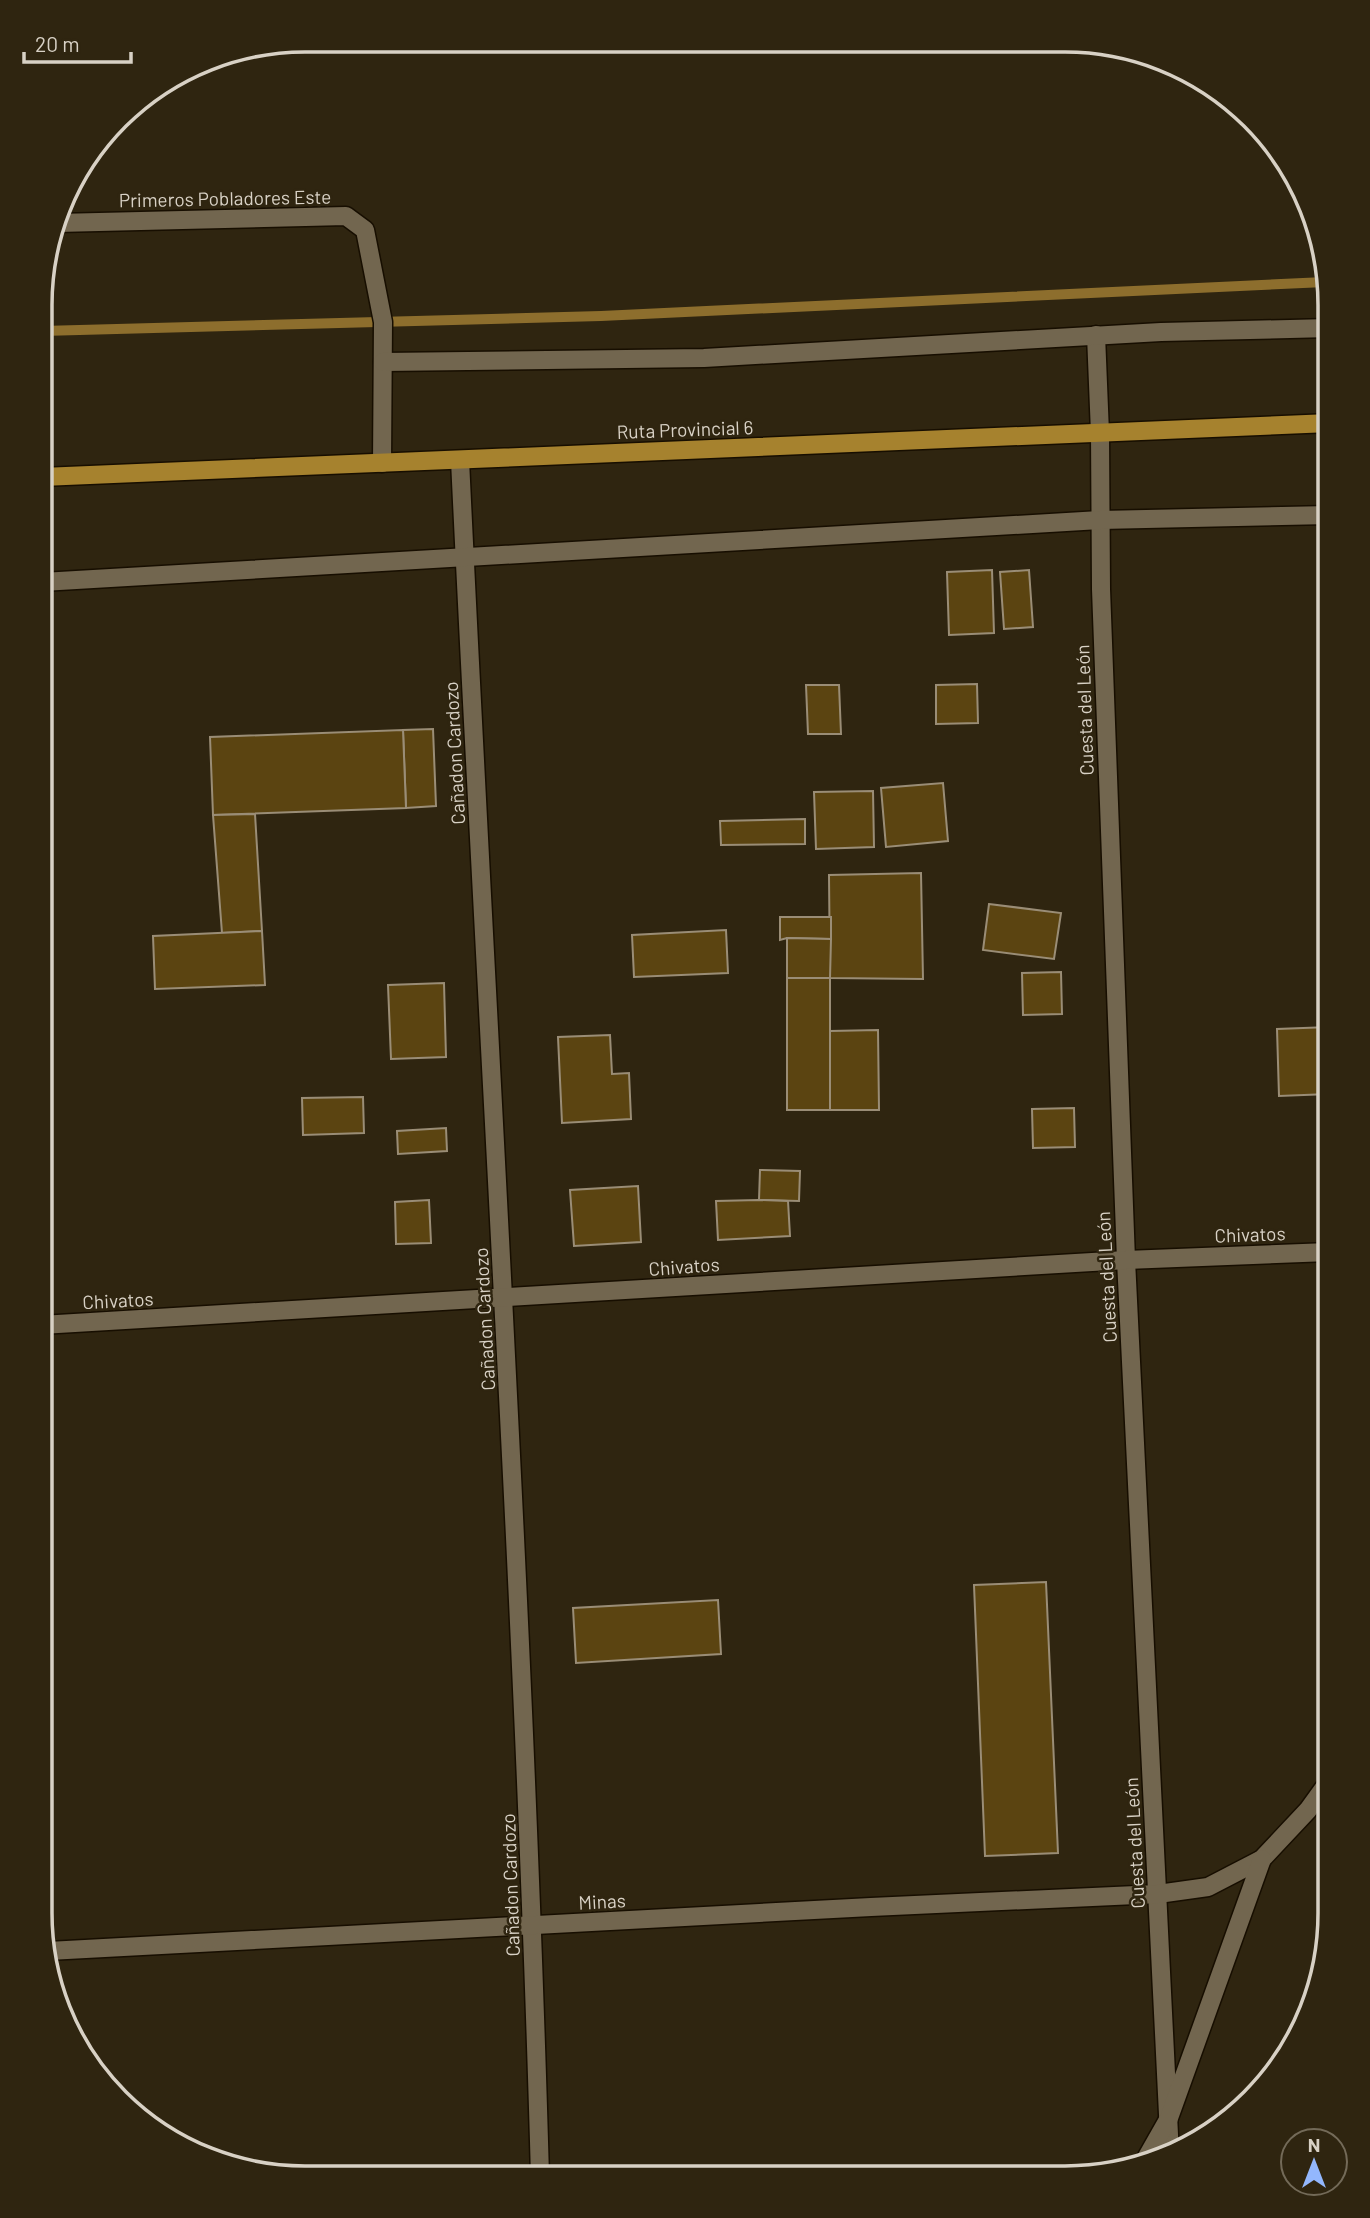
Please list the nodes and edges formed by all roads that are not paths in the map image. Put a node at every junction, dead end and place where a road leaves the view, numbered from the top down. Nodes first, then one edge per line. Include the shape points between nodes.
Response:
1 (66, 223) edge
2 (1318, 328) edge
3 (1096, 335) junction
4 (383, 362) junction
5 (1318, 424) edge
6 (1100, 433) junction
7 (460, 460) junction
8 (382, 463) junction
9 (52, 477) edge
10 (1318, 515) edge
11 (1100, 520) junction
12 (464, 557) junction
13 (52, 581) edge
14 (1318, 1251) edge
15 (1126, 1260) junction
16 (504, 1298) junction
17 (52, 1324) edge
18 (1318, 1796) edge
19 (1262, 1859) junction
20 (1158, 1894) junction
21 (533, 1926) junction
22 (56, 1951) edge
23 (1169, 2118) junction
24 (1170, 2142) edge
25 (1151, 2150) edge
26 (540, 2166) edge

1 - 4 street, Primeros Pobladores Este via 346,216 365,230 383,322
2 - 3 street
3 - 4 street via 704,358
3 - 6 street, Cuesta del León
4 - 8 street, Primeros Pobladores Este
5 - 6 main road, Ruta Provincial 6
6 - 7 main road, Ruta Provincial 6
6 - 11 street, Cuesta del León
7 - 8 main road, Ruta Provincial 6
7 - 12 street, Cañadon Cardozo
8 - 9 main road, Ruta Provincial 6
10 - 11 street
11 - 12 street
11 - 15 street, Cuesta del León
12 - 13 street
12 - 16 street, Cañadon Cardozo
14 - 15 street, Chivatos
15 - 16 street, Chivatos
15 - 20 street, Cuesta del León
16 - 17 street, Chivatos
16 - 21 street, Cañadon Cardozo
18 - 19 street
19 - 20 street, Minas via 1208,1887
19 - 23 street
20 - 21 street, Minas
20 - 23 street, Cuesta del León
21 - 22 street, Minas
21 - 26 street, Cañadon Cardozo
23 - 24 street, Cuesta del León
23 - 25 street

